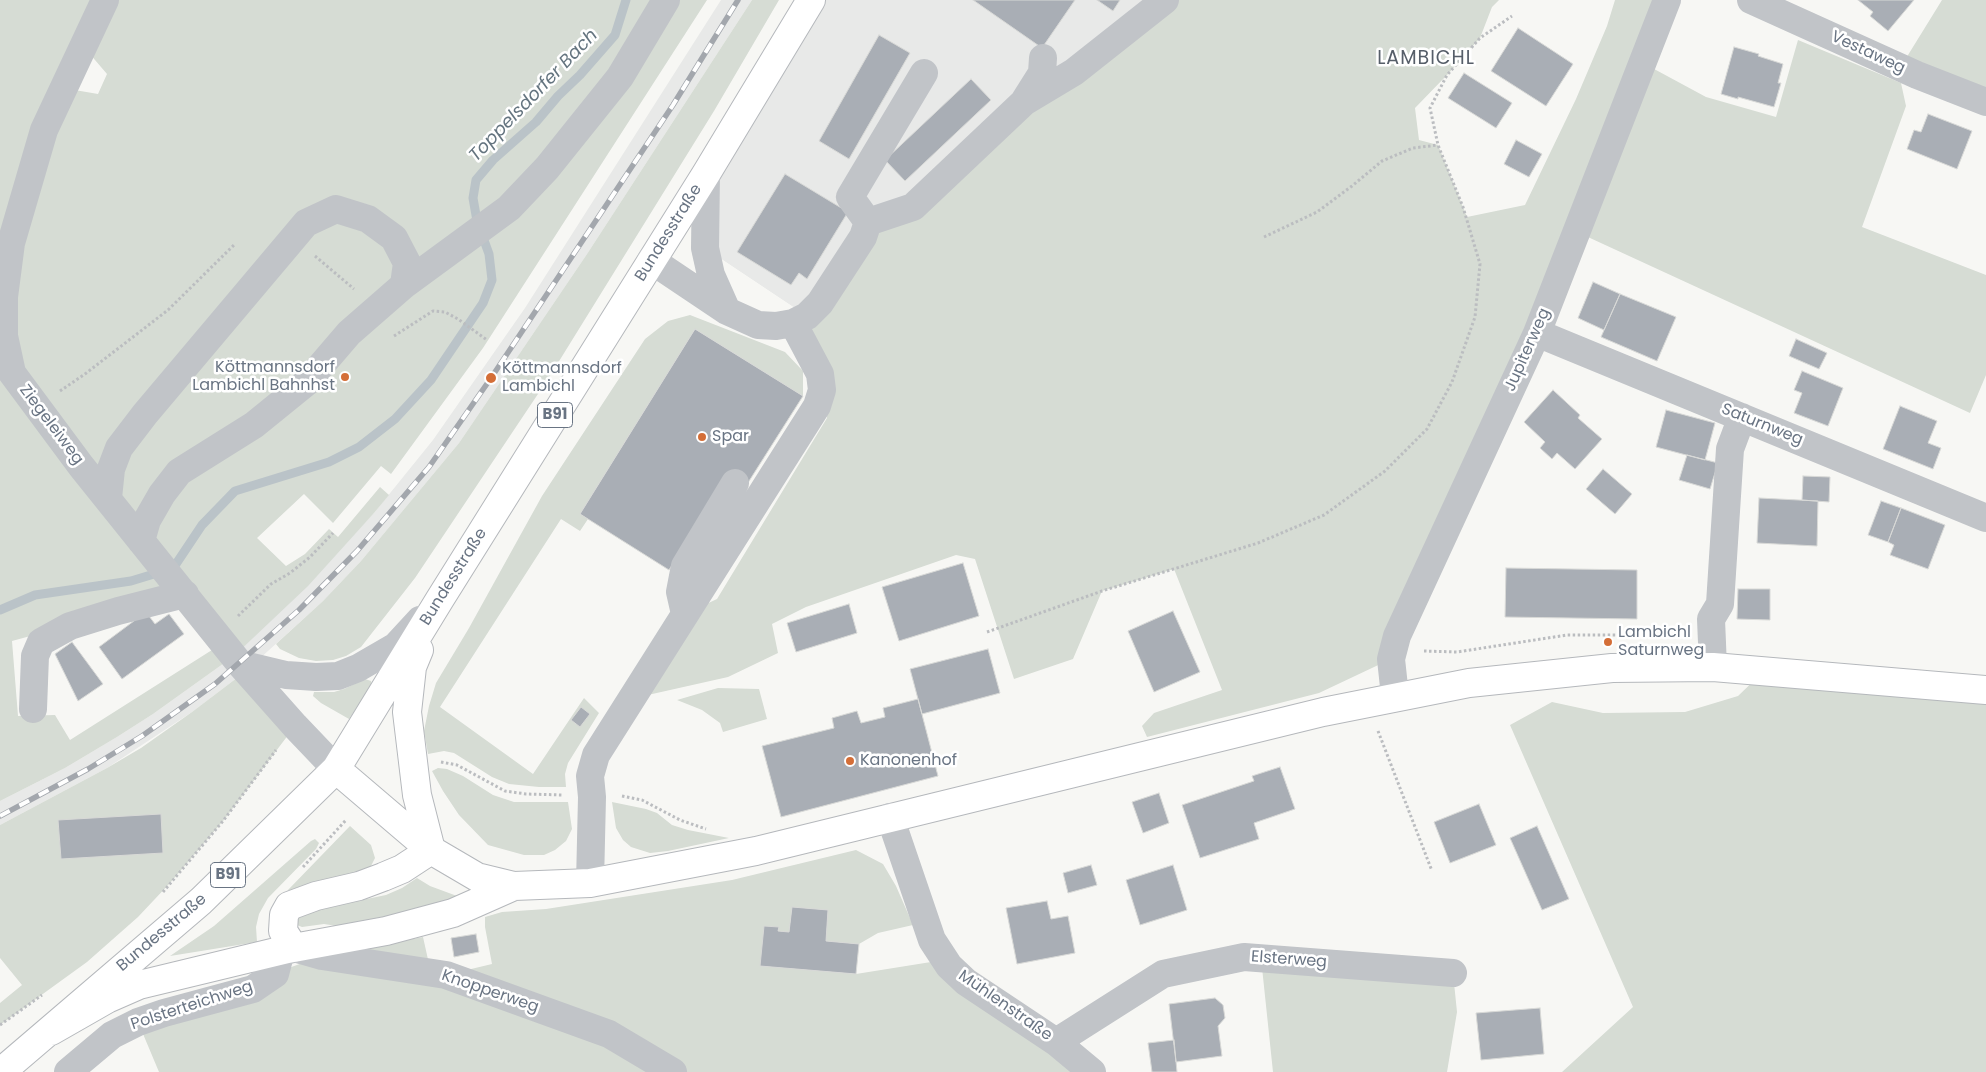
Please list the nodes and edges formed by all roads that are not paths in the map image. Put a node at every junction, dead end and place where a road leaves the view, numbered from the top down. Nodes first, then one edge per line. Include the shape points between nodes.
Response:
1 (105, 0) edge
2 (666, 0) edge
3 (811, 0) edge
4 (1166, 0) edge
5 (1668, 0) edge
6 (1751, 0) edge
7 (1043, 58) dead end
8 (924, 73) dead end
9 (1024, 102) junction
10 (1986, 102) edge
11 (706, 174) junction
12 (868, 222) junction
13 (651, 260) junction
14 (404, 285) junction
15 (727, 311) junction
16 (793, 323) junction
17 (1537, 333) junction
18 (6, 375) edge
19 (1742, 417) junction
20 (735, 484) dead end
21 (108, 498) junction
22 (1986, 518) edge
23 (141, 540) junction
24 (185, 594) junction
25 (440, 599) junction
26 (685, 614) junction
27 (240, 664) junction
28 (1713, 667) junction
29 (1986, 690) edge
30 (1395, 696) junction
31 (33, 709) dead end
32 (336, 769) junction
33 (890, 817) junction
34 (431, 850) junction
35 (590, 883) junction
36 (514, 886) junction
37 (288, 949) junction
38 (1453, 973) dead end
39 (51, 1031) junction
40 (1056, 1042) junction
41 (1, 1072) edge
42 (68, 1072) edge
43 (673, 1072) edge
44 (1092, 1072) edge

1 - 18 street, Ziegeleiweg via 44,130 10,243 4,297
2 - 14 street via 615,84 547,168 509,208
3 - 11 main road, Bundesstraße / B91
4 - 9 street via 1074,72
5 - 17 street, Jupiterweg
6 - 10 street, Vestaweg via 1917,75
7 - 9 street via 1042,73
8 - 12 street via 850,197
9 - 12 street via 913,207
11 - 13 main road, Bundesstraße / B91
11 - 15 street via 704,248 711,275
12 - 16 street via 863,238 820,303 807,316
13 - 15 street
13 - 25 main road, Bundesstraße / B91
14 - 21 street via 408,263 394,238 368,219 336,209 306,223 119,448 111,469
14 - 23 street via 349,333 307,382 254,425 179,472 147,520
15 - 16 street via 758,325
16 - 26 street via 820,374 822,390 817,406
17 - 19 street, Saturnweg
17 - 30 street, Jupiterweg via 1397,636 1391,659
18 - 21 street, Ziegeleiweg via 36,406
19 - 22 street, Saturnweg
19 - 28 street via 1730,450 1720,604 1711,619
20 - 26 street via 685,566 680,592
21 - 23 street, Ziegeleiweg
23 - 24 street, Ziegeleiweg
24 - 27 street, Ziegeleiweg
24 - 31 street via 70,626 40,642 35,656
25 - 27 street via 396,646 338,676 286,675
25 - 32 main road, Bundesstraße / B91
25 - 34 main road via 412,667 407,712 417,795
26 - 35 street via 596,754 590,776
27 - 32 street, Ziegeleiweg
28 - 29 main road
28 - 30 main road via 1612,668 1550,673
30 - 33 main road
32 - 34 main road
32 - 39 main road, Bundesstraße / B91 via 202,901
33 - 35 main road via 756,851
33 - 40 street, Mühlenstraße via 932,940 949,966 966,982
34 - 36 main road via 477,877
34 - 37 main road via 383,877 289,906 284,915 283,931
35 - 36 main road
36 - 37 main road via 453,913 386,931
37 - 39 main road via 139,985
37 - 42 street, Polsterteichweg via 275,974 253,989 138,1022 112,1035
37 - 43 street, Knopperweg via 446,975 609,1034
38 - 40 street, Elsterweg via 1244,957 1163,974
39 - 41 main road, Bundesstraße / B91
40 - 44 street, Mühlenstraße

